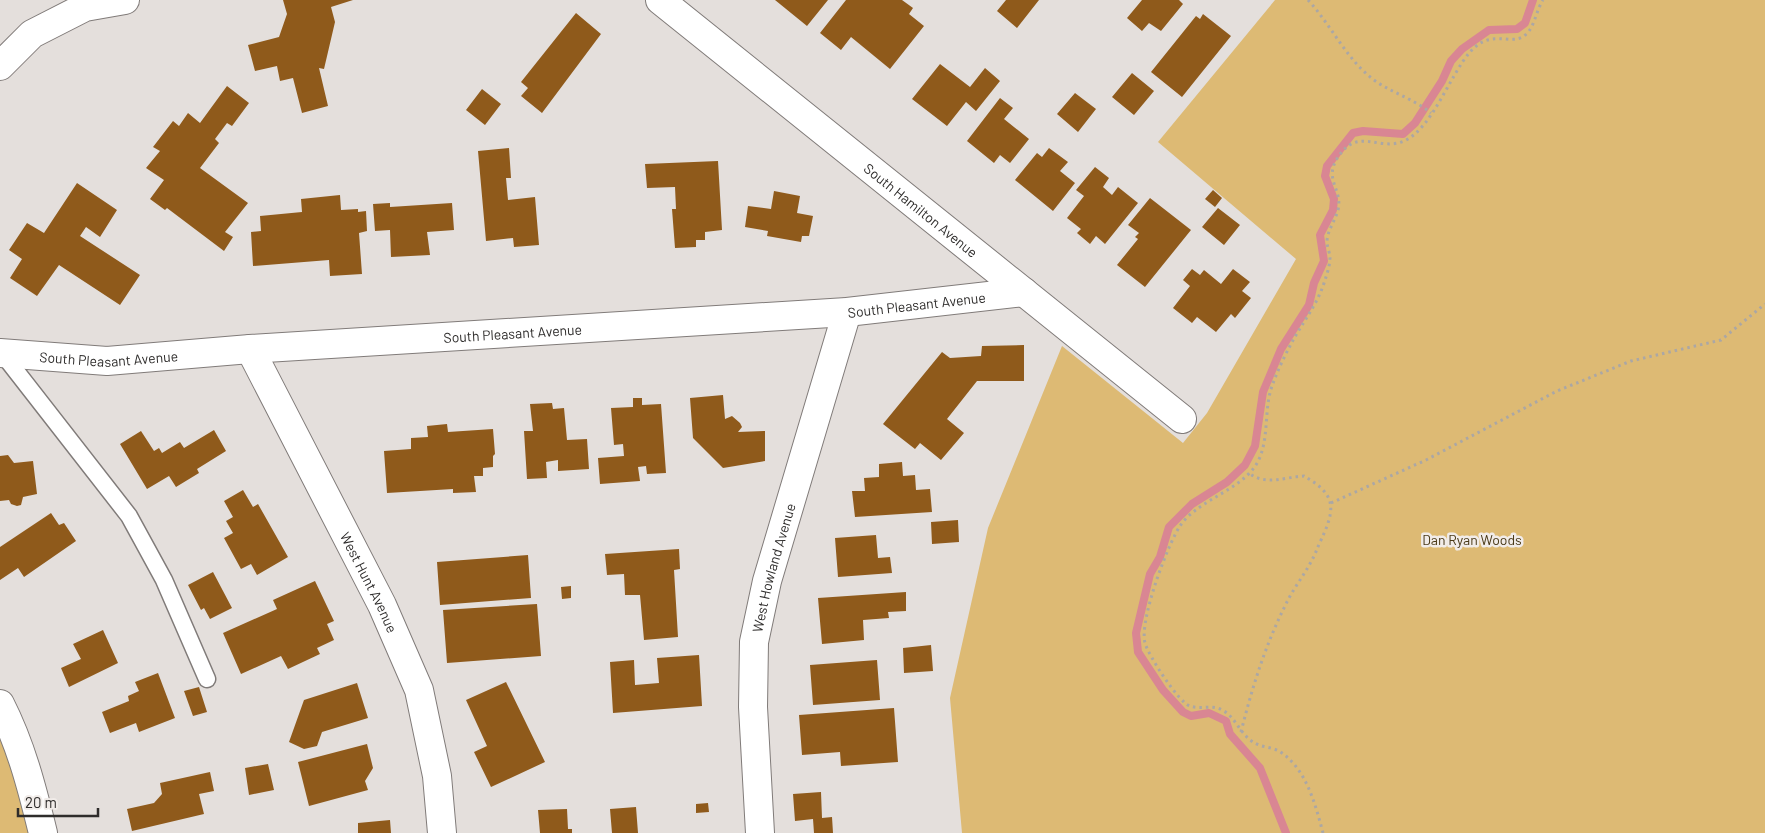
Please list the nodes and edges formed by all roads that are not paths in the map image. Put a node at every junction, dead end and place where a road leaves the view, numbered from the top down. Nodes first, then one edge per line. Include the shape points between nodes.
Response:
1 (125, 0) edge
2 (660, 0) edge
3 (79, 3) edge
4 (0, 66) edge
5 (1024, 292) junction
6 (847, 312) junction
7 (250, 349) junction
8 (1, 353) edge
9 (1182, 419) dead end
10 (207, 679) dead end
11 (0, 704) edge
12 (43, 833) edge
13 (442, 833) edge
14 (760, 833) edge

1 - 3 street
2 - 5 street, South Hamilton Avenue
3 - 4 street via 32,34
5 - 6 street, South Pleasant Avenue
5 - 9 street, South Hamilton Avenue
6 - 7 street, South Pleasant Avenue
6 - 14 street, West Howland Avenue via 767,581 754,642 752,707
7 - 8 street, South Pleasant Avenue via 108,360
7 - 13 street, West Hunt Avenue via 382,605 419,690 437,776
8 - 10 lane via 129,516 164,580
11 - 12 street via 13,729 31,783

